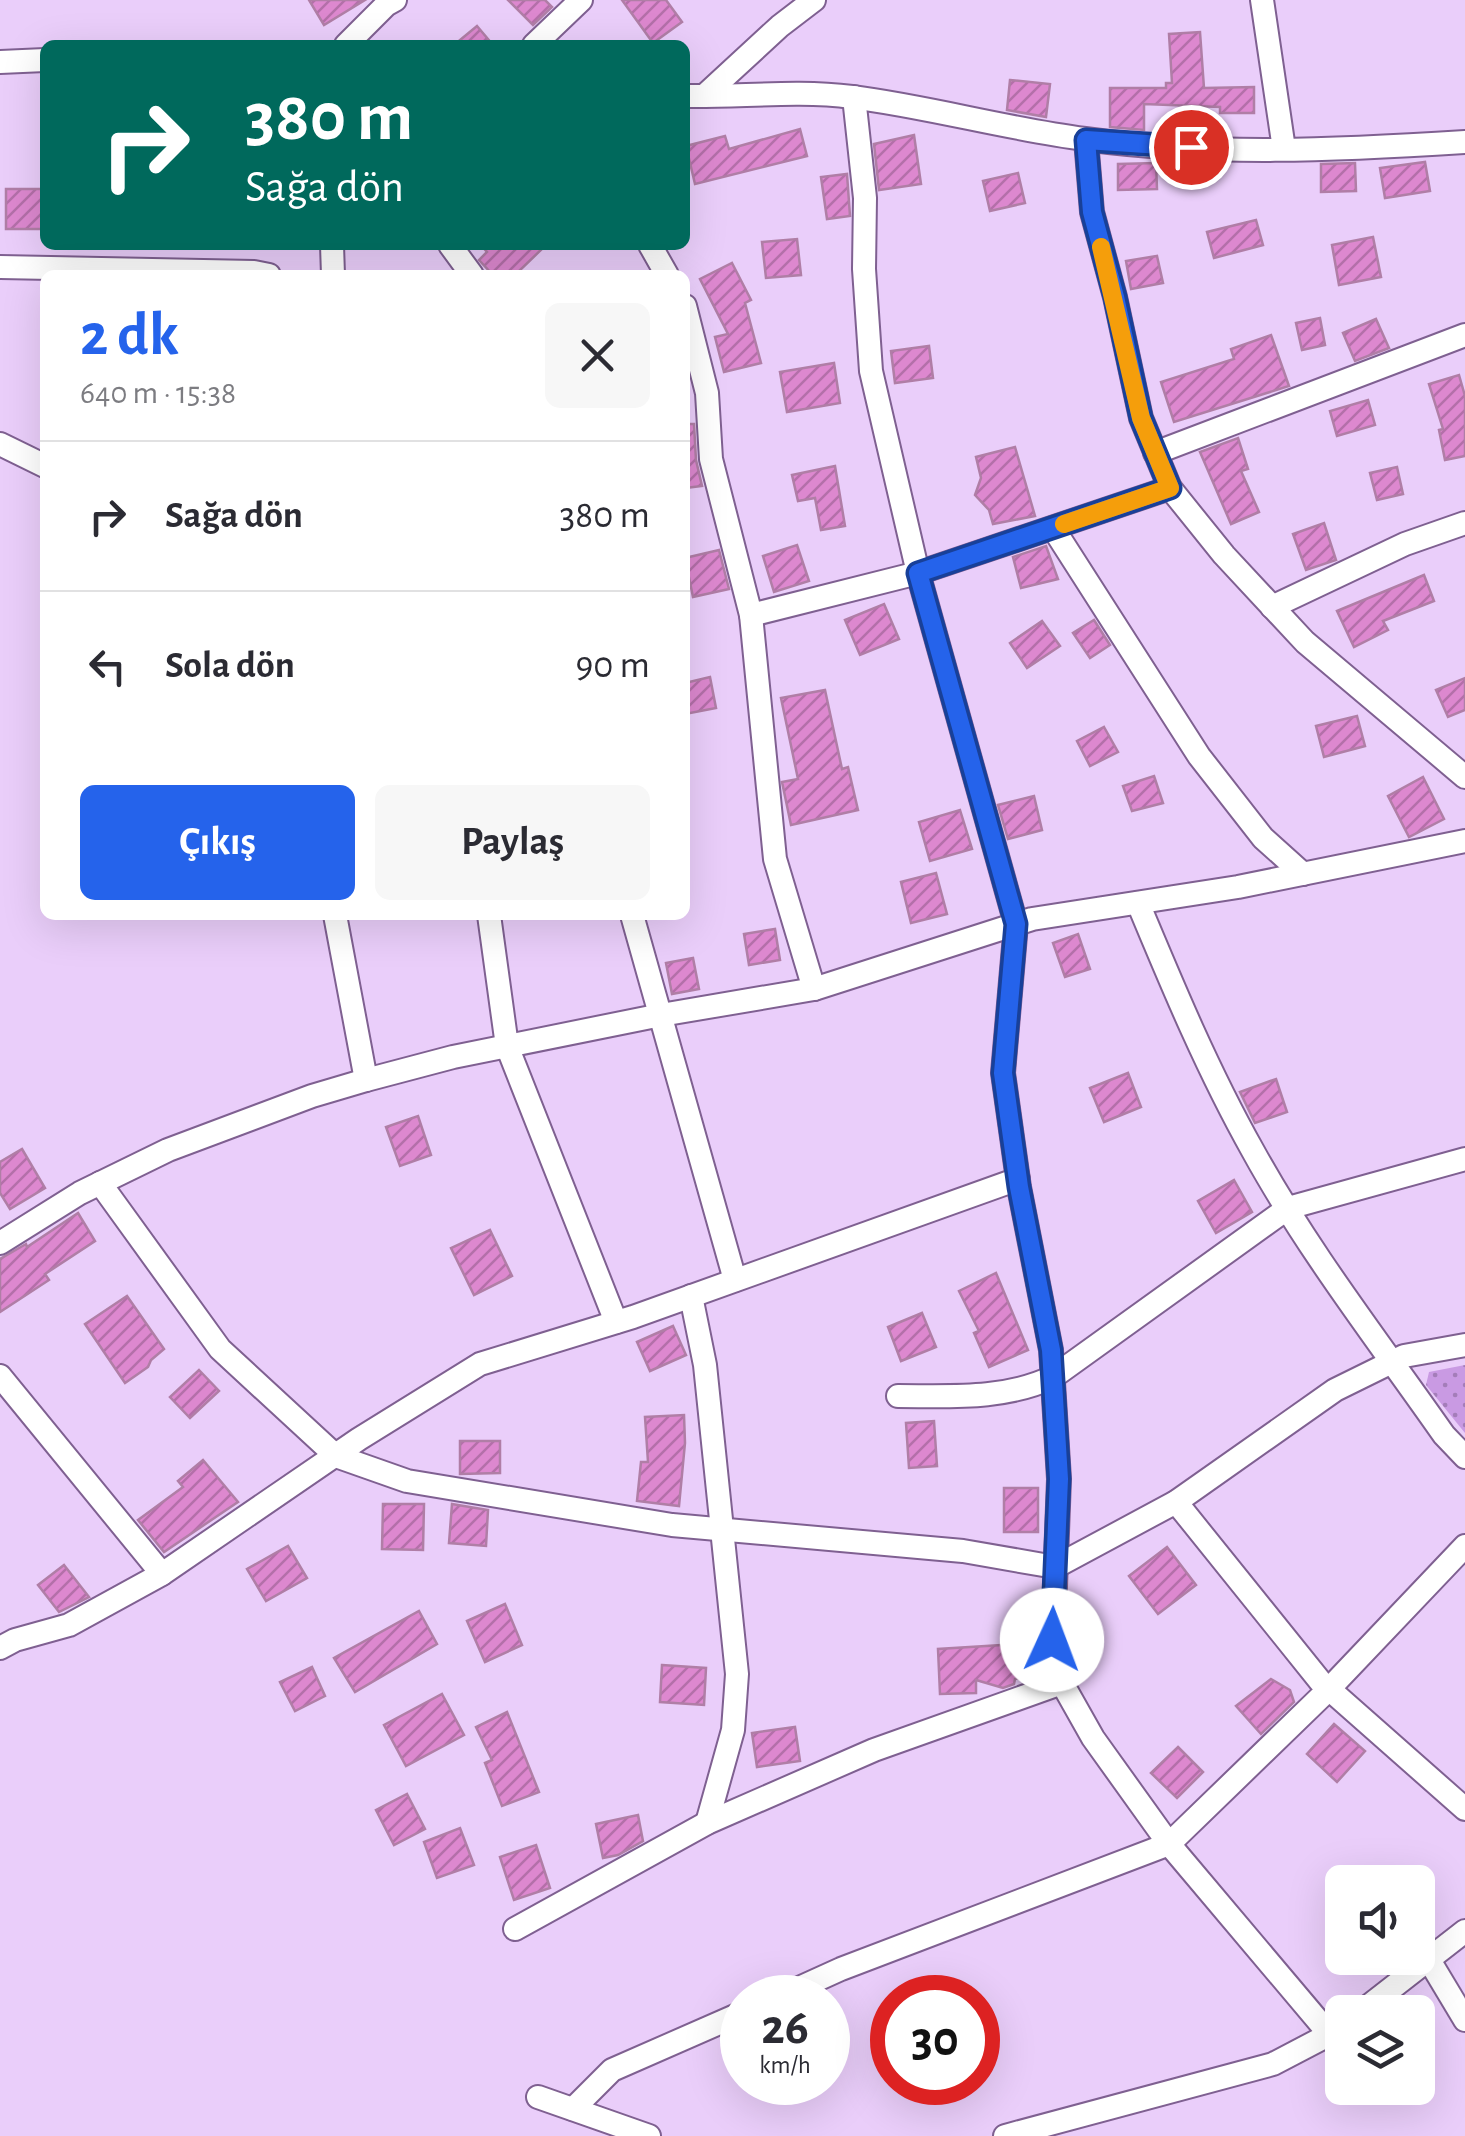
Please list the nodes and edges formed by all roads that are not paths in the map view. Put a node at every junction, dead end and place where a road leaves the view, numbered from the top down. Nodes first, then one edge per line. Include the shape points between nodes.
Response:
1 (395, 0) edge
2 (581, 0) edge
3 (814, 0) edge
4 (1262, 0) edge
5 (351, 40) edge
6 (539, 40) edge
7 (40, 60) edge
8 (0, 62) edge
9 (694, 96) edge
10 (854, 97) junction
11 (1086, 140) junction
12 (1465, 142) edge
13 (1284, 149) junction
14 (0, 266) edge
15 (169, 270) edge
16 (690, 326) edge
17 (1465, 334) edge
18 (0, 444) edge
19 (1156, 453) junction
20 (40, 464) edge
21 (1170, 488) junction
22 (1465, 524) edge
23 (1053, 528) junction
24 (918, 573) junction
25 (1272, 607) junction
26 (751, 616) junction
27 (1465, 777) edge
28 (1465, 841) edge
29 (1302, 874) junction
30 (1138, 903) junction
31 (336, 920) edge
32 (490, 920) edge
33 (633, 920) edge
34 (1016, 924) junction
35 (814, 989) junction
36 (661, 1015) junction
37 (507, 1046) junction
38 (366, 1080) junction
39 (1465, 1159) edge
40 (1018, 1179) junction
41 (100, 1183) junction
42 (1288, 1208) junction
43 (1, 1238) edge
44 (735, 1280) junction
45 (691, 1296) junction
46 (616, 1322) junction
47 (1465, 1345) edge
48 (1392, 1362) junction
49 (0, 1376) edge
50 (1053, 1376) junction
51 (898, 1396) dead end
52 (336, 1456) junction
53 (1465, 1457) edge
54 (1176, 1502) junction
55 (724, 1530) junction
56 (1465, 1546) edge
57 (1056, 1567) junction
58 (162, 1574) junction
59 (0, 1648) edge
60 (1062, 1683) junction
61 (1329, 1689) junction
62 (1465, 1808) edge
63 (706, 1823) junction
64 (1169, 1844) junction
65 (515, 1929) dead end
66 (1465, 1931) edge
67 (1435, 1955) edge
68 (1435, 1970) edge
69 (828, 1975) edge
70 (1409, 1975) edge
71 (1383, 1995) edge
72 (1325, 2018) edge
73 (1465, 2020) edge
74 (720, 2022) edge
75 (1325, 2037) edge
76 (538, 2097) dead end
77 (574, 2109) junction
78 (649, 2136) edge
79 (1006, 2136) edge

1 - 5 street
2 - 6 street
3 - 9 street
4 - 13 street
7 - 8 street
9 - 10 street
10 - 11 street
10 - 24 street via 871,371
11 - 13 street
11 - 19 street via 1092,212 1141,418
12 - 13 street
14 - 15 street
16 - 26 street via 707,394 711,459
17 - 19 street
18 - 20 street
19 - 21 street
21 - 23 street
21 - 25 street
22 - 25 street via 1405,544
23 - 24 street
23 - 29 street via 1199,756 1263,838
24 - 26 street
24 - 34 street
25 - 27 street
26 - 35 street via 775,859
28 - 29 street
29 - 30 street
30 - 34 street
30 - 42 street via 1190,1029
31 - 38 street
32 - 37 street
33 - 36 street
34 - 35 street
34 - 40 street via 1003,1073
35 - 36 street
36 - 37 street
36 - 44 street
37 - 38 street
37 - 46 street
38 - 41 street via 168,1150
39 - 42 street
40 - 44 street
40 - 50 street
41 - 43 street
41 - 52 street via 220,1349
42 - 48 street
42 - 50 street
44 - 45 street
45 - 46 street
45 - 55 street
46 - 52 street via 480,1364
47 - 48 street
48 - 53 street
48 - 54 street via 1335,1390
49 - 58 street
50 - 51 street via 1031,1387 974,1396
50 - 57 street
52 - 55 street via 407,1480
52 - 58 street
54 - 57 street
54 - 61 street
55 - 57 street via 963,1551
55 - 63 street via 737,1674 732,1730
56 - 61 street
57 - 60 street via 1052,1640
58 - 59 street via 69,1625
60 - 63 street via 874,1750
60 - 64 street
61 - 62 street
61 - 64 street
63 - 65 street
64 - 69 street
64 - 72 street
66 - 67 street
68 - 73 street
70 - 71 street
74 - 77 street via 612,2070
75 - 79 street via 1272,2064
76 - 77 street
77 - 78 street

